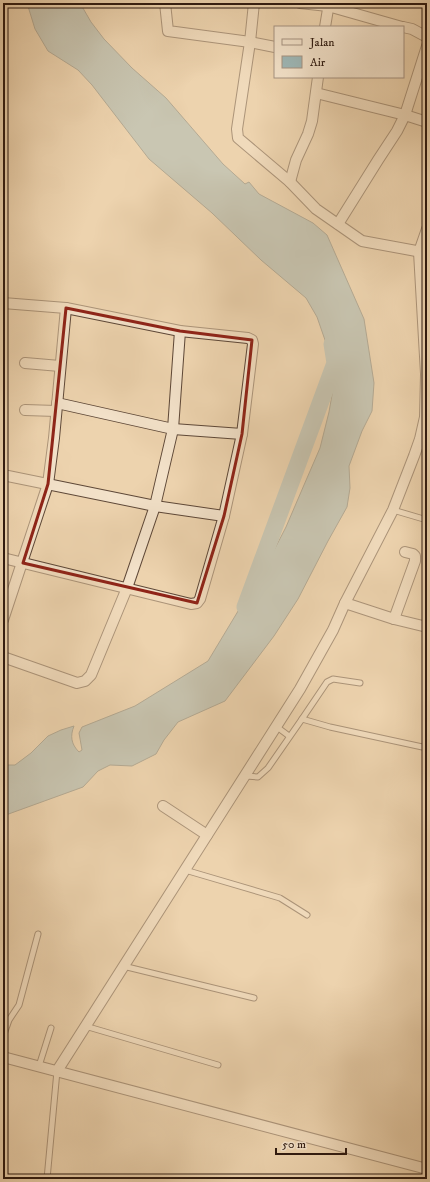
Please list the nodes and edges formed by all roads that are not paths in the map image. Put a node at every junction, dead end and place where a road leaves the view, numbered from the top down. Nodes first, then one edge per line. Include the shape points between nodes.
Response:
1 (165, 3) edge
2 (254, 3) edge
3 (300, 3) edge
4 (329, 5) edge
5 (325, 26) edge
6 (400, 26) edge
7 (404, 27) edge
8 (425, 33) edge
9 (250, 42) junction
10 (427, 46) edge
11 (274, 47) edge
12 (318, 78) edge
13 (316, 93) junction
14 (405, 115) junction
15 (427, 122) edge
16 (290, 182) junction
17 (338, 224) junction
18 (427, 232) edge
19 (423, 253) edge
20 (3, 303) edge
21 (66, 308) junction
22 (425, 326) edge
23 (180, 331) junction
24 (25, 363) dead end
25 (60, 366) junction
26 (427, 374) edge
27 (57, 407) junction
28 (25, 410) dead end
29 (426, 417) edge
30 (173, 429) junction
31 (242, 434) junction
32 (3, 475) edge
33 (48, 484) junction
34 (155, 506) junction
35 (393, 510) junction
36 (224, 516) junction
37 (427, 520) edge
38 (406, 552) dead end
39 (3, 558) edge
40 (23, 563) junction
41 (126, 588) junction
42 (345, 603) junction
43 (394, 619) junction
44 (3, 620) edge
45 (427, 627) edge
46 (3, 657) edge
47 (360, 684) dead end
48 (302, 719) junction
49 (276, 727) junction
50 (289, 736) junction
51 (427, 748) edge
52 (246, 776) junction
53 (163, 806) dead end
54 (207, 834) junction
55 (185, 870) junction
56 (307, 916) dead end
57 (38, 934) dead end
58 (123, 966) junction
59 (254, 998) dead end
60 (85, 1026) junction
61 (51, 1028) dead end
62 (3, 1037) edge
63 (3, 1057) edge
64 (218, 1065) dead end
65 (39, 1066) junction
66 (57, 1071) junction
67 (427, 1169) edge
68 (47, 1179) edge

1 - 9 street via 168,31
2 - 9 street
3 - 4 street
4 - 5 street
4 - 6 street
7 - 8 street
9 - 11 street
9 - 16 street via 237,129 238,138
10 - 14 street
12 - 13 street
13 - 14 street
13 - 16 street via 312,121
14 - 15 street
14 - 17 street via 398,131
16 - 17 street via 316,209
17 - 19 street via 362,241
18 - 19 street
19 - 22 street
20 - 21 street
21 - 23 street
21 - 25 street
22 - 26 street
23 - 30 street
23 - 31 street via 252,340
24 - 25 street
25 - 27 street
26 - 29 street
27 - 28 street
27 - 30 street
27 - 33 street
29 - 35 street
30 - 31 street
30 - 34 street
31 - 36 street
32 - 33 street
33 - 34 street
33 - 40 street
34 - 36 street
34 - 41 street
35 - 37 lane
35 - 42 street
36 - 41 street via 197,603 191,604
38 - 43 street via 413,554 415,560
39 - 40 street
40 - 41 street
40 - 44 street
41 - 46 street via 91,675 85,681 77,683
42 - 43 street
42 - 49 street via 307,677
43 - 45 street
47 - 48 lane via 333,679 327,682
48 - 50 lane
48 - 51 lane
49 - 50 lane
49 - 52 street
50 - 52 lane via 262,774 258,777
52 - 54 street
53 - 54 street
54 - 55 street
55 - 56 lane via 280,898
55 - 58 street
57 - 62 lane via 19,1005 9,1020
58 - 59 lane
58 - 60 street
60 - 64 lane
60 - 66 street
61 - 65 lane
63 - 65 street
65 - 66 street
66 - 67 street
66 - 68 lane

